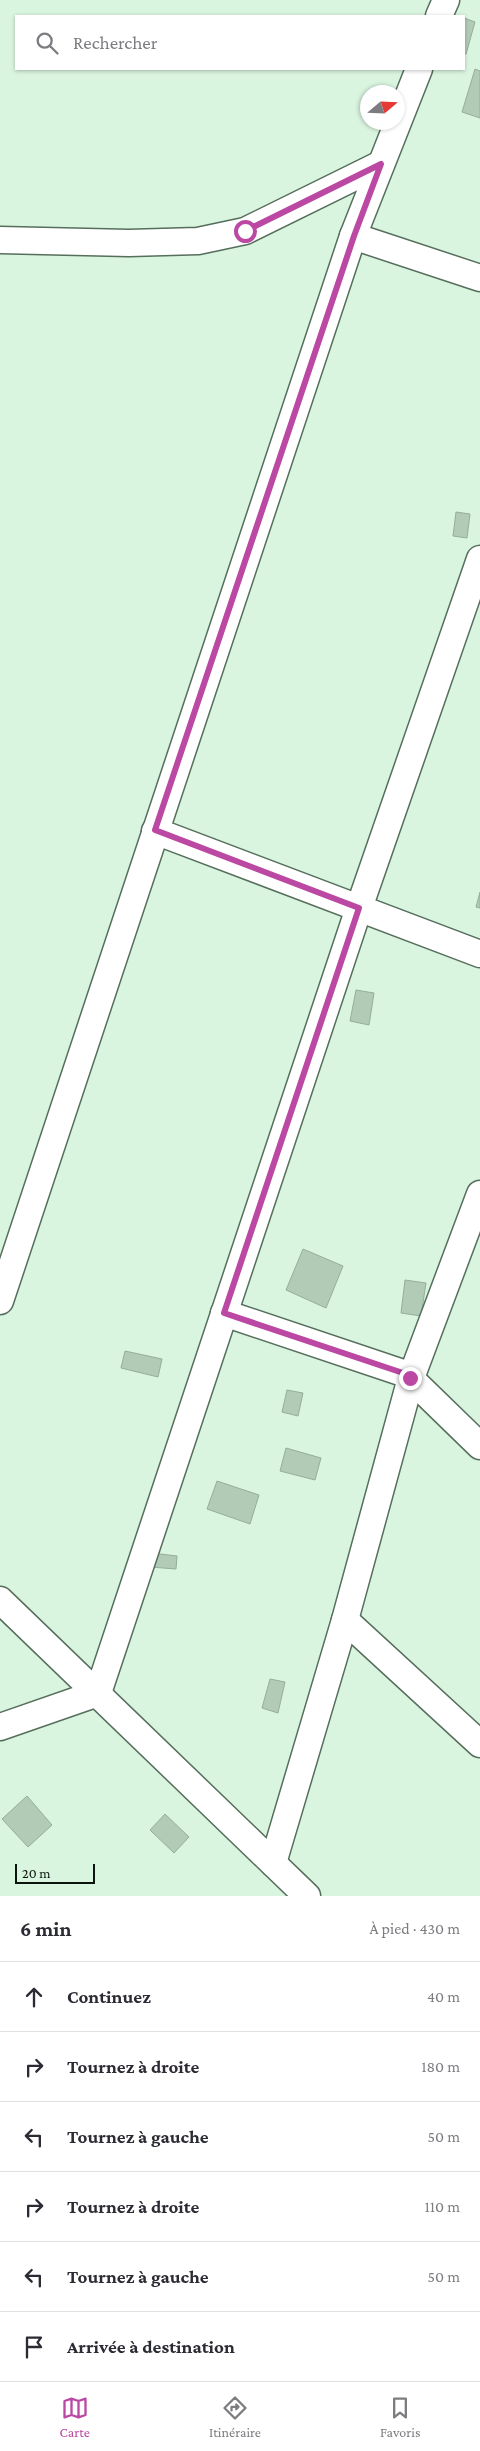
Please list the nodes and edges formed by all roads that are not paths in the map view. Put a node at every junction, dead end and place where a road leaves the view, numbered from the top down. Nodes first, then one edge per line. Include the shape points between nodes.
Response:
1 (446, 0) edge
2 (439, 15) edge
3 (419, 70) edge
4 (381, 164) junction
5 (354, 236) junction
6 (0, 240) edge
7 (480, 278) edge
8 (480, 559) edge
9 (155, 830) junction
10 (359, 908) junction
11 (480, 954) edge
12 (480, 1194) edge
13 (0, 1301) edge
14 (224, 1313) junction
15 (410, 1378) junction
16 (480, 1446) edge
17 (0, 1600) edge
18 (345, 1620) junction
19 (98, 1693) junction
20 (0, 1727) edge
21 (480, 1744) edge
22 (273, 1863) junction
23 (307, 1896) edge

1 - 2 street
3 - 4 street
4 - 5 street
4 - 6 street via 245,231 198,241
5 - 7 street
5 - 9 street
8 - 10 street
9 - 10 street
9 - 13 street
10 - 11 street
10 - 14 street
12 - 15 street
14 - 15 street
14 - 19 street
15 - 16 street
15 - 18 street
17 - 19 street
18 - 21 street
18 - 22 street
19 - 20 street
19 - 22 street
22 - 23 street

